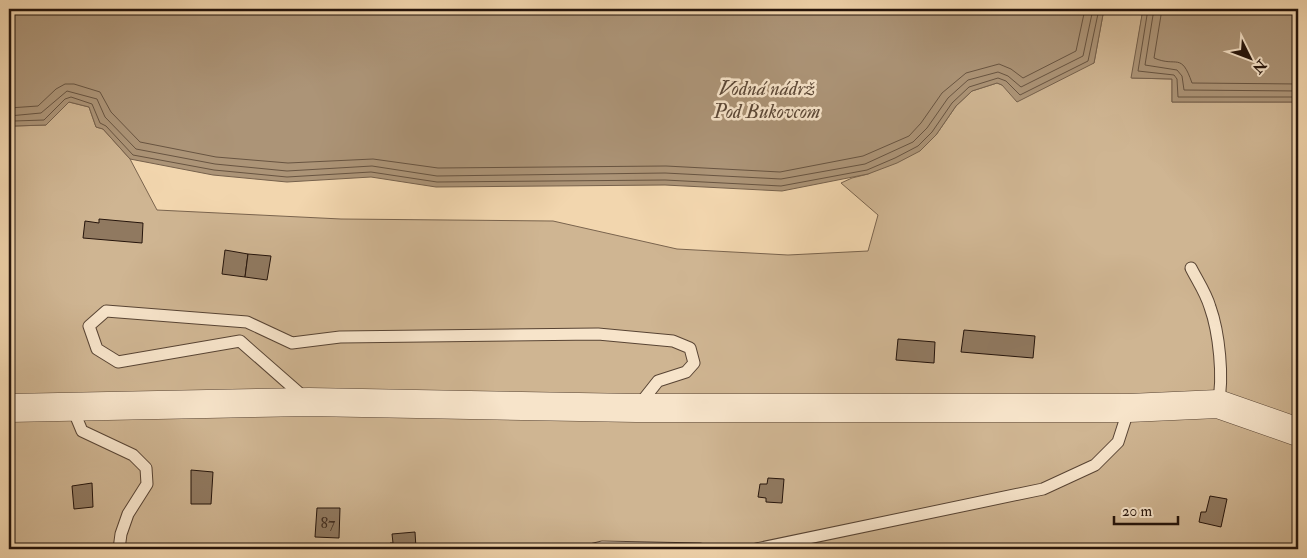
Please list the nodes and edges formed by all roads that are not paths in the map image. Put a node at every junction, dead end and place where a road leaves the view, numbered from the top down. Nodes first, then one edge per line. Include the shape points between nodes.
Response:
1 (1191, 268) dead end
2 (309, 402) junction
3 (1218, 404) junction
4 (72, 407) junction
5 (9, 408) edge
6 (636, 408) junction
7 (1129, 408) junction
8 (1298, 432) edge
9 (119, 549) edge
10 (594, 549) edge
11 (700, 549) edge
12 (756, 549) edge

1 - 3 lane via 1210,307 1218,350 1221,392
2 - 4 street
2 - 6 street
2 - 6 lane via 240,341 118,362 97,349 89,326 106,311 247,322 292,343 340,337 598,334 673,341 690,348 694,363 686,372 658,381
3 - 7 street
3 - 8 street
4 - 5 street
4 - 9 lane via 82,432 133,455 146,468 146,484 128,514
6 - 7 street
7 - 12 lane via 1118,442 1095,465 1044,489
10 - 11 lane

